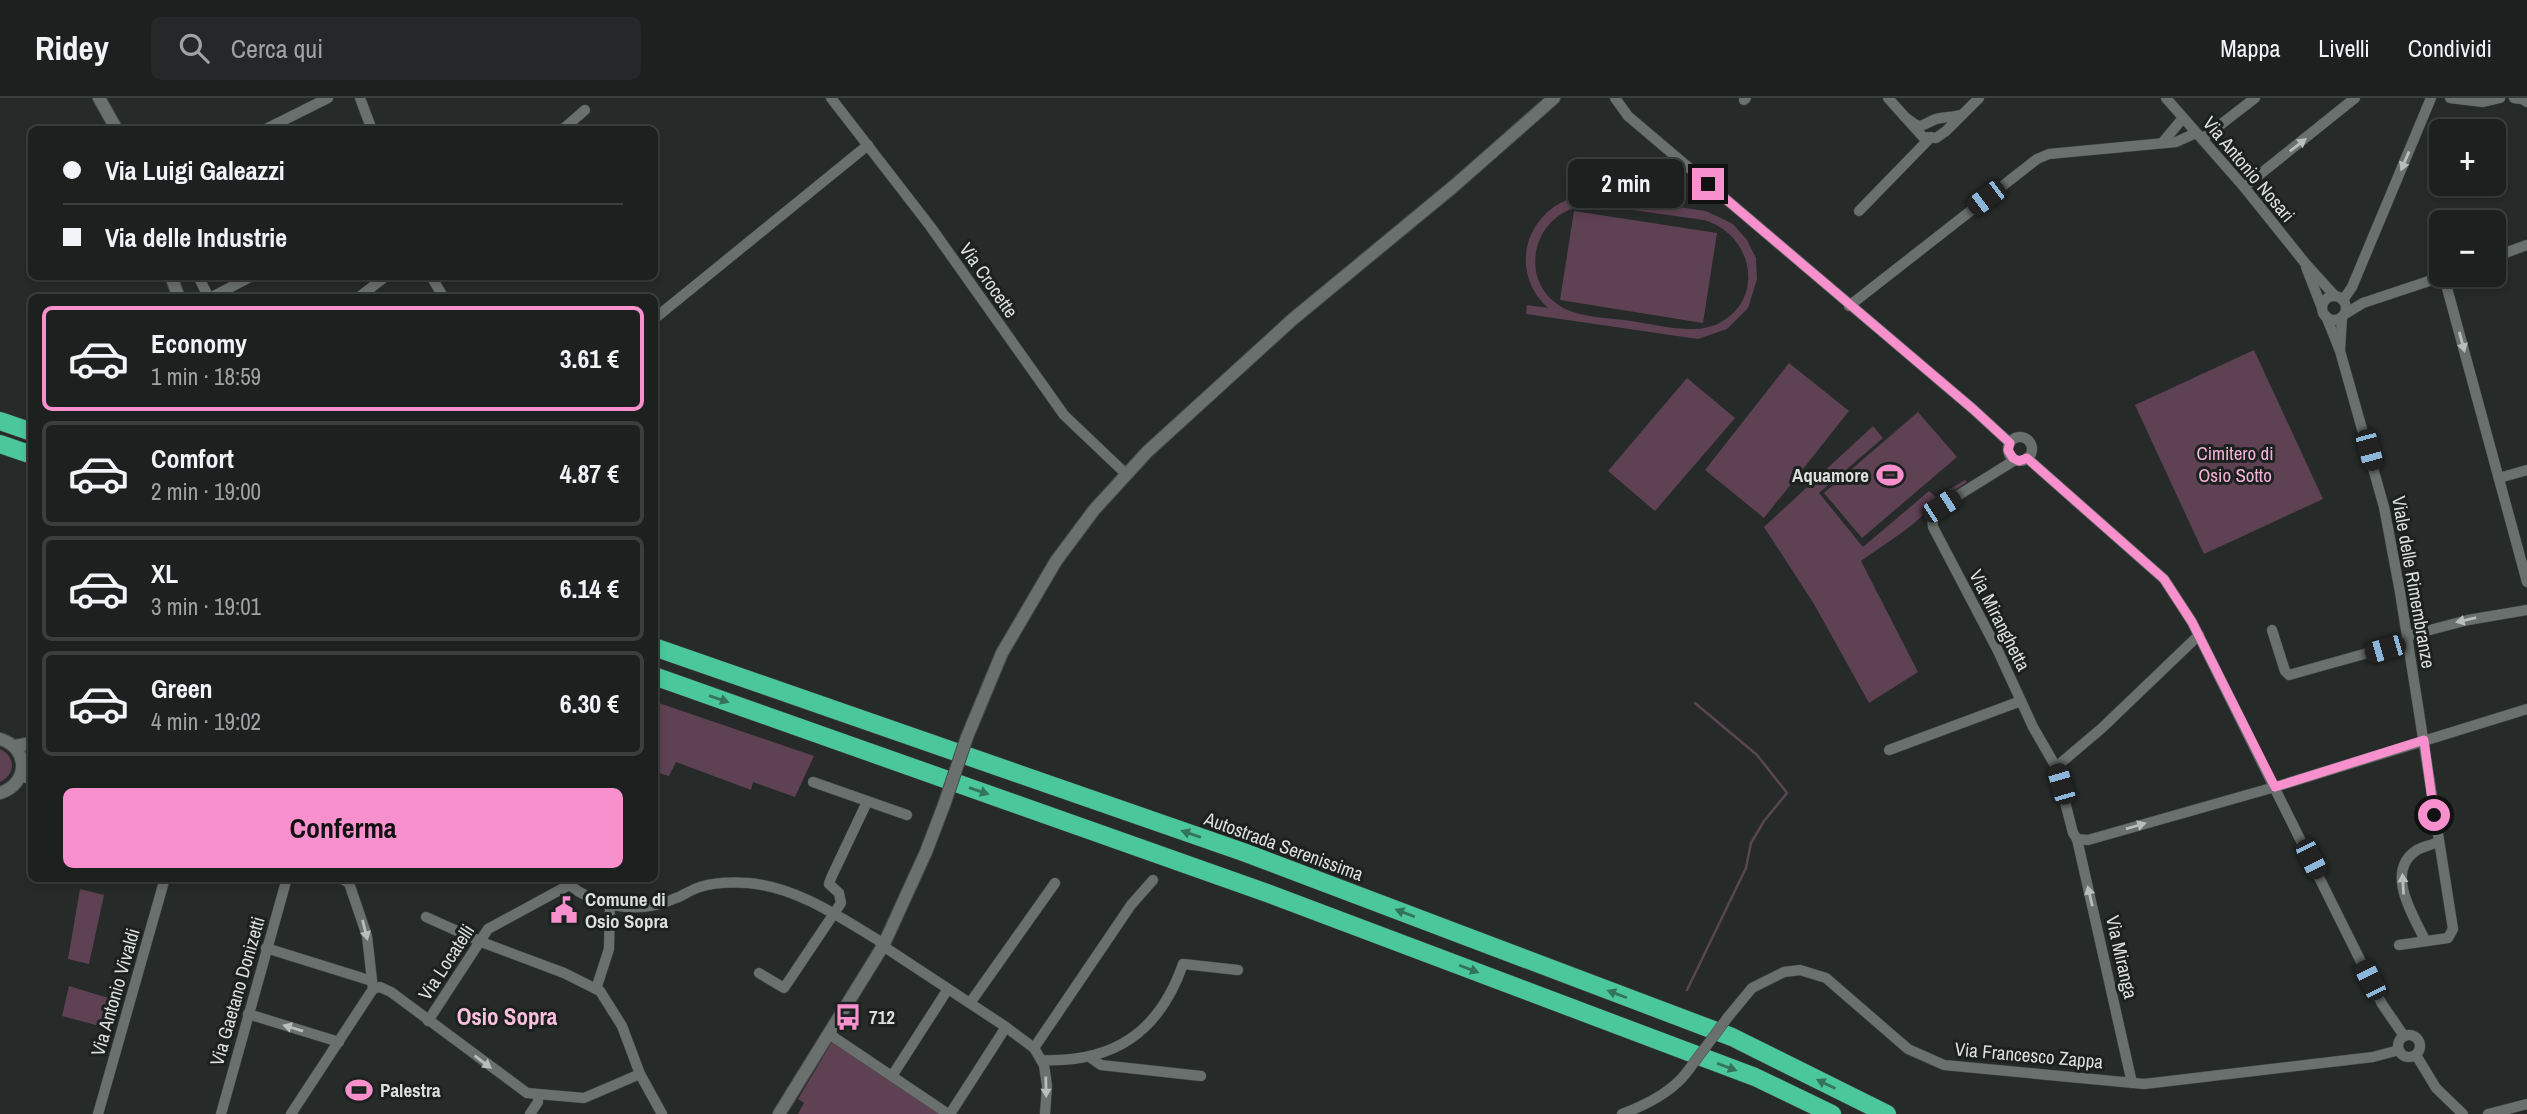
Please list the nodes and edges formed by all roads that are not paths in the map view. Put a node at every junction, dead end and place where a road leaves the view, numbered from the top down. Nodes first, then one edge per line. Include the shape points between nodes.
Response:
1 (99, 98) edge
2 (328, 98) edge
3 (360, 98) edge
4 (831, 98) edge
5 (1554, 98) edge
6 (1615, 98) edge
7 (1888, 98) edge
8 (1979, 98) edge
9 (2166, 98) edge
10 (2255, 98) edge
11 (2355, 98) edge
12 (2431, 98) edge
13 (2500, 98) edge
14 (2514, 98) edge
15 (2452, 99) edge
16 (2527, 102) edge
17 (585, 110) dead end
18 (1960, 115) junction
19 (1905, 117) junction
20 (2183, 118) junction
21 (114, 126) edge
22 (272, 126) edge
23 (370, 126) edge
24 (567, 126) edge
25 (2199, 136) junction
26 (1931, 137) junction
27 (2163, 142) junction
28 (868, 145) junction
29 (2244, 187) junction
30 (1859, 211) dead end
31 (2527, 245) edge
32 (2506, 253) edge
33 (2305, 263) junction
34 (244, 280) edge
35 (381, 280) edge
36 (2429, 281) edge
37 (2448, 287) edge
38 (218, 294) edge
39 (363, 294) edge
40 (1849, 306) junction
41 (2342, 306) junction
42 (2324, 313) junction
43 (658, 316) edge
44 (2340, 351) junction
45 (0, 421) edge
46 (28, 431) edge
47 (2010, 443) junction
48 (0, 444) edge
49 (28, 454) edge
50 (2027, 458) junction
51 (2015, 460) junction
52 (2527, 470) edge
53 (1126, 474) junction
54 (2499, 478) junction
55 (2527, 582) edge
56 (2527, 610) edge
57 (2272, 630) dead end
58 (2199, 635) junction
59 (2407, 639) junction
60 (658, 648) edge
61 (658, 677) edge
62 (2021, 701) junction
63 (2527, 709) edge
64 (0, 739) edge
65 (2424, 740) junction
66 (28, 745) edge
67 (15, 746) junction
68 (1889, 750) dead end
69 (28, 751) edge
70 (22, 760) junction
71 (2056, 766) junction
72 (26, 778) edge
73 (813, 782) dead end
74 (2275, 787) junction
75 (1, 794) edge
76 (867, 802) junction
77 (907, 815) dead end
78 (2075, 836) junction
79 (2438, 842) junction
80 (1153, 880) dead end
81 (164, 882) edge
82 (286, 882) edge
83 (347, 882) edge
84 (566, 882) edge
85 (1055, 883) dead end
86 (610, 905) junction
87 (834, 914) junction
88 (426, 917) dead end
89 (2425, 940) junction
90 (480, 941) junction
91 (2399, 945) dead end
92 (883, 946) junction
93 (266, 948) junction
94 (1238, 970) dead end
95 (759, 973) dead end
96 (372, 985) junction
97 (596, 989) junction
98 (948, 989) junction
99 (970, 1003) junction
100 (248, 1014) junction
101 (428, 1021) junction
102 (1006, 1027) junction
103 (829, 1034) junction
104 (2404, 1036) junction
105 (339, 1042) junction
106 (1034, 1048) junction
107 (2399, 1050) junction
108 (2416, 1055) junction
109 (1091, 1058) junction
110 (1041, 1060) junction
111 (640, 1074) junction
112 (892, 1076) junction
113 (1201, 1076) dead end
114 (2132, 1083) junction
115 (538, 1095) junction
116 (2527, 1104) edge
117 (98, 1114) edge
118 (221, 1114) edge
119 (291, 1114) edge
120 (530, 1114) edge
121 (662, 1114) edge
122 (779, 1114) edge
123 (949, 1114) edge
124 (1045, 1114) edge
125 (1622, 1114) edge
126 (1832, 1114) edge
127 (1887, 1114) edge
128 (2463, 1114) edge
129 (2488, 1114) edge

1 - 21 street
2 - 22 street
3 - 23 street
4 - 28 street, Via Crocette
5 - 53 street via 1293,319
6 - 40 street via 1628,116
7 - 19 street
8 - 18 street
9 - 20 street, Via Antonio Nosari
10 - 25 street
29 -> 11 street
12 -> 41 street
13 - 15 street via 2483,102
14 - 16 street
17 - 24 street
18 - 19 street via 1924,127
18 - 26 street via 1946,131
19 - 26 street via 1923,137
20 - 25 street, Via Antonio Nosari
20 - 27 street
25 - 27 street
25 - 29 street, Via Antonio Nosari
26 - 30 street
27 - 40 street via 2037,159
28 - 43 street
28 - 53 street, Via Crocette via 1064,415
29 - 33 street, Via Antonio Nosari
31 - 32 street
33 - 41 street, Via Antonio Nosari
33 - 42 street, Via Antonio Nosari
34 - 38 street
35 - 39 street
36 - 41 street
37 -> 54 street
40 - 47 street
41 - 42 street via 2334,320
41 - 42 street via 2326,300
41 - 44 street, Viale delle Rimembranze
42 - 44 street, Viale delle Rimembranze
44 - 59 street, Viale delle Rimembranze via 2384,507
45 - 46 highway
47 - 50 street via 2020,438 2028,441 2032,449
47 - 51 street
48 - 49 highway
50 - 51 street
50 - 58 street via 2164,579
51 - 62 street, Via Miranghetta via 1932,516 1941,544
52 - 54 street
53 - 92 street, bridge via 1058,559 1002,653 916,877
54 - 55 street
56 -> 59 street via 2468,620
57 - 59 street via 2289,675
58 - 71 street
58 - 74 street
59 - 65 street, Viale delle Rimembranze
127 -> 60 highway, Autostrada Serenissima via 1732,1037 1247,853
61 -> 126 highway via 1267,893 1755,1077
62 - 68 street
62 - 71 street, Via Miranghetta
63 - 65 street
64 - 67 street
65 - 74 street
65 - 79 street, Viale delle Rimembranze
66 - 67 street
67 - 70 street
69 - 70 street
70 - 72 street
71 - 78 street, Via Miranghetta
72 - 75 street
73 - 76 street
78 -> 74 street via 2088,840
74 - 104 street via 2382,1004
76 - 77 street
76 - 87 street via 829,884 842,898
114 -> 78 street, Via Miranga
79 - 89 street, Viale delle Rimembranze via 2453,929 2448,938
89 -> 79 street via 2403,894 2402,876 2405,862 2416,850
80 - 106 street via 1131,905
81 - 117 street, Via Antonio Vivaldi
82 - 93 street, Via Gaetano Donizetti
83 -> 96 street via 367,936
84 - 86 street via 582,895
84 - 90 street, Via Locatelli via 542,901 496,923
85 - 99 street
86 - 87 street via 663,904 697,888 724,882 760,885 801,897
86 - 97 street via 609,948
87 - 92 street
87 - 95 street via 784,988
88 - 90 street
89 - 91 street
90 - 97 street
90 - 101 street, Via Locatelli
92 - 98 street
92 - 103 street
93 - 96 street
93 - 100 street, Via Gaetano Donizetti
94 - 109 street via 1183,964 1168,996 1137,1034 1116,1049
96 - 101 street via 391,992
96 - 105 street
97 - 111 street via 622,1026
98 - 99 street
98 - 112 street
99 - 102 street
105 -> 100 street
100 - 118 street, Via Gaetano Donizetti
101 -> 115 street via 520,1089
102 - 106 street
102 - 123 street
103 - 112 street
103 - 122 street
104 - 107 street
104 - 108 street via 2418,1040
105 - 119 street
106 - 110 street
107 - 108 street via 2406,1057
107 - 114 street, Via Francesco Zappa via 2373,1057
108 - 128 street via 2437,1088
109 - 110 street
109 - 113 street via 1101,1065
110 -> 124 street via 1047,1086
111 - 115 street via 584,1098
111 - 121 street
112 - 123 street
114 - 125 street, Via Francesco Zappa, bridge via 1944,1065 1908,1049 1826,978 1800,970 1784,972 1752,988 1687,1072 1667,1091
115 - 120 street
116 - 129 street

